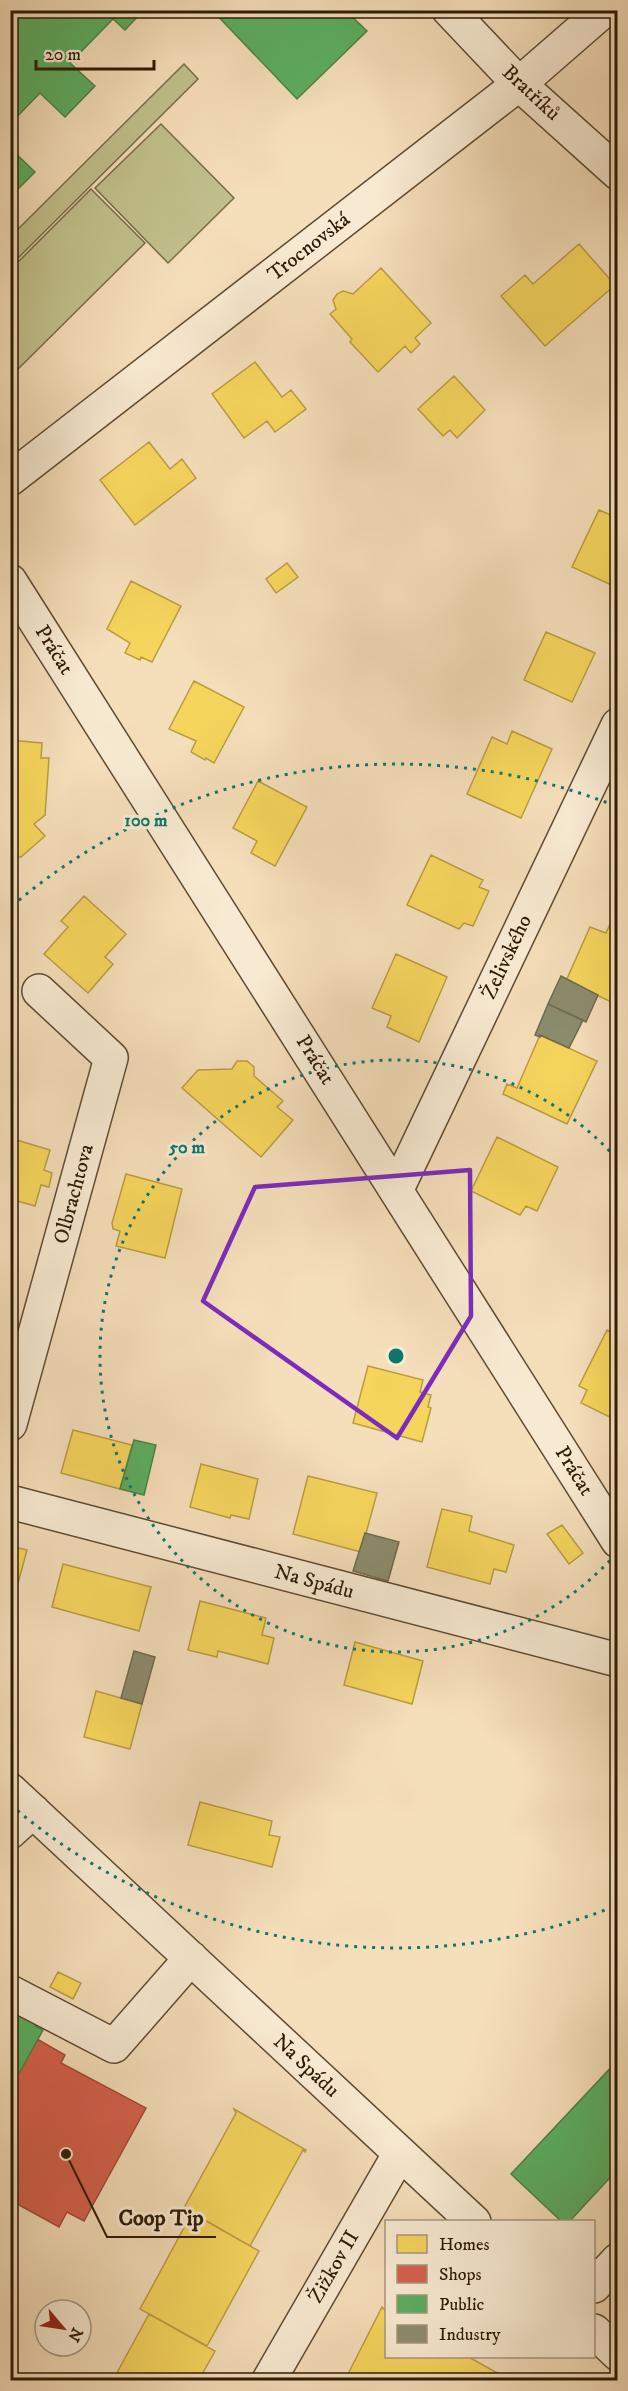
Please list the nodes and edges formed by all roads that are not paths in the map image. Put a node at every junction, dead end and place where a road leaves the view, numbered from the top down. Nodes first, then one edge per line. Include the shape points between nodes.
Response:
1 (448, 10) edge
2 (604, 10) edge
3 (519, 84) junction
4 (618, 173) edge
5 (10, 479) edge
6 (10, 581) edge
7 (618, 725) edge
8 (39, 991) dead end
9 (397, 1189) junction
10 (10, 1424) edge
11 (10, 1502) edge
12 (618, 1540) edge
13 (618, 1660) edge
14 (18, 1811) edge
15 (191, 1958) junction
16 (10, 1992) edge
17 (400, 2153) junction
18 (472, 2220) edge
19 (618, 2260) edge
20 (595, 2285) edge
21 (595, 2332) edge
22 (618, 2354) edge
23 (269, 2380) edge

1 - 3 street, Bratříků
2 - 3 street, Trocnovská
3 - 4 street, Bratříků
3 - 5 street, Trocnovská
6 - 9 street, Práčat
7 - 9 street, Želivského
8 - 10 street, Olbrachtova via 111,1058
9 - 12 street, Práčat
11 - 13 street, Na Spádu
14 - 15 street, Na Spádu
15 - 16 street via 114,2046
15 - 17 street, Na Spádu
17 - 18 street, Na Spádu
17 - 23 street, Žižkov II
19 - 20 street
21 - 22 street

